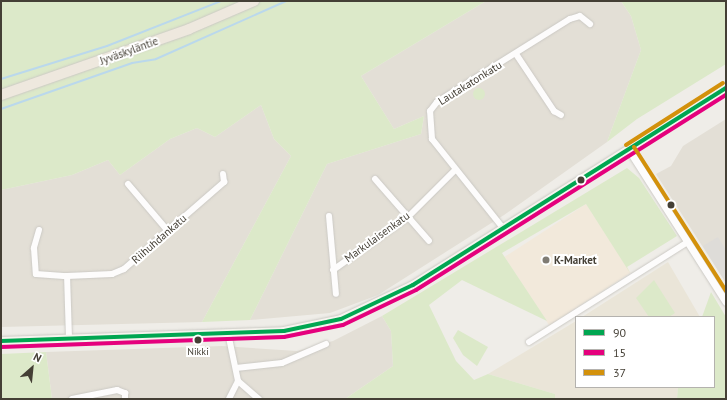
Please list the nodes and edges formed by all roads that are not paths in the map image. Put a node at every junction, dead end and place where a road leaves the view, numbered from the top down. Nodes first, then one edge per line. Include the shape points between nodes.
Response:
1 (254, 1) edge
2 (590, 24) dead end
3 (516, 54) junction
4 (726, 88) edge
5 (1, 95) edge
6 (561, 114) dead end
7 (629, 150) junction
8 (455, 170) junction
9 (222, 174) dead end
10 (375, 179) dead end
11 (128, 184) dead end
12 (330, 216) dead end
13 (408, 217) junction
14 (503, 228) junction
15 (39, 230) dead end
16 (168, 231) junction
17 (429, 242) dead end
18 (688, 242) junction
19 (333, 270) junction
20 (67, 276) junction
21 (336, 294) dead end
22 (726, 302) edge
23 (228, 333) junction
24 (69, 338) junction
25 (1, 341) edge
26 (529, 342) dead end
27 (326, 344) dead end
28 (236, 368) junction
29 (238, 381) junction
30 (72, 399) edge
31 (125, 399) edge
32 (229, 399) edge
33 (259, 399) edge

1 - 5 highway, Jyväskyläntie via 174,34
2 - 3 street, Lautakatonkatu via 584,17 575,16
3 - 6 street via 554,111
3 - 8 street, Lautakatonkatu via 433,106 429,133
4 - 7 main road
7 - 14 main road
7 - 18 street
8 - 13 street, Markulaisenkatu
8 - 14 street, Lautakatonkatu
9 - 16 street, Riihuhdankatu via 224,182
10 - 13 street
11 - 16 street
12 - 19 street
13 - 17 street
13 - 19 street, Markulaisenkatu
14 - 23 main road via 413,285 356,313 302,328
15 - 20 street, Riihuhdankatu via 34,248 36,274
16 - 20 street, Riihuhdankatu via 124,269 112,274
18 - 22 street
18 - 26 street
19 - 21 street
20 - 24 street
23 - 24 main road
23 - 28 street
24 - 25 main road
27 - 28 street via 282,363
28 - 29 street
29 - 32 street
29 - 33 street
30 - 31 street via 122,391

